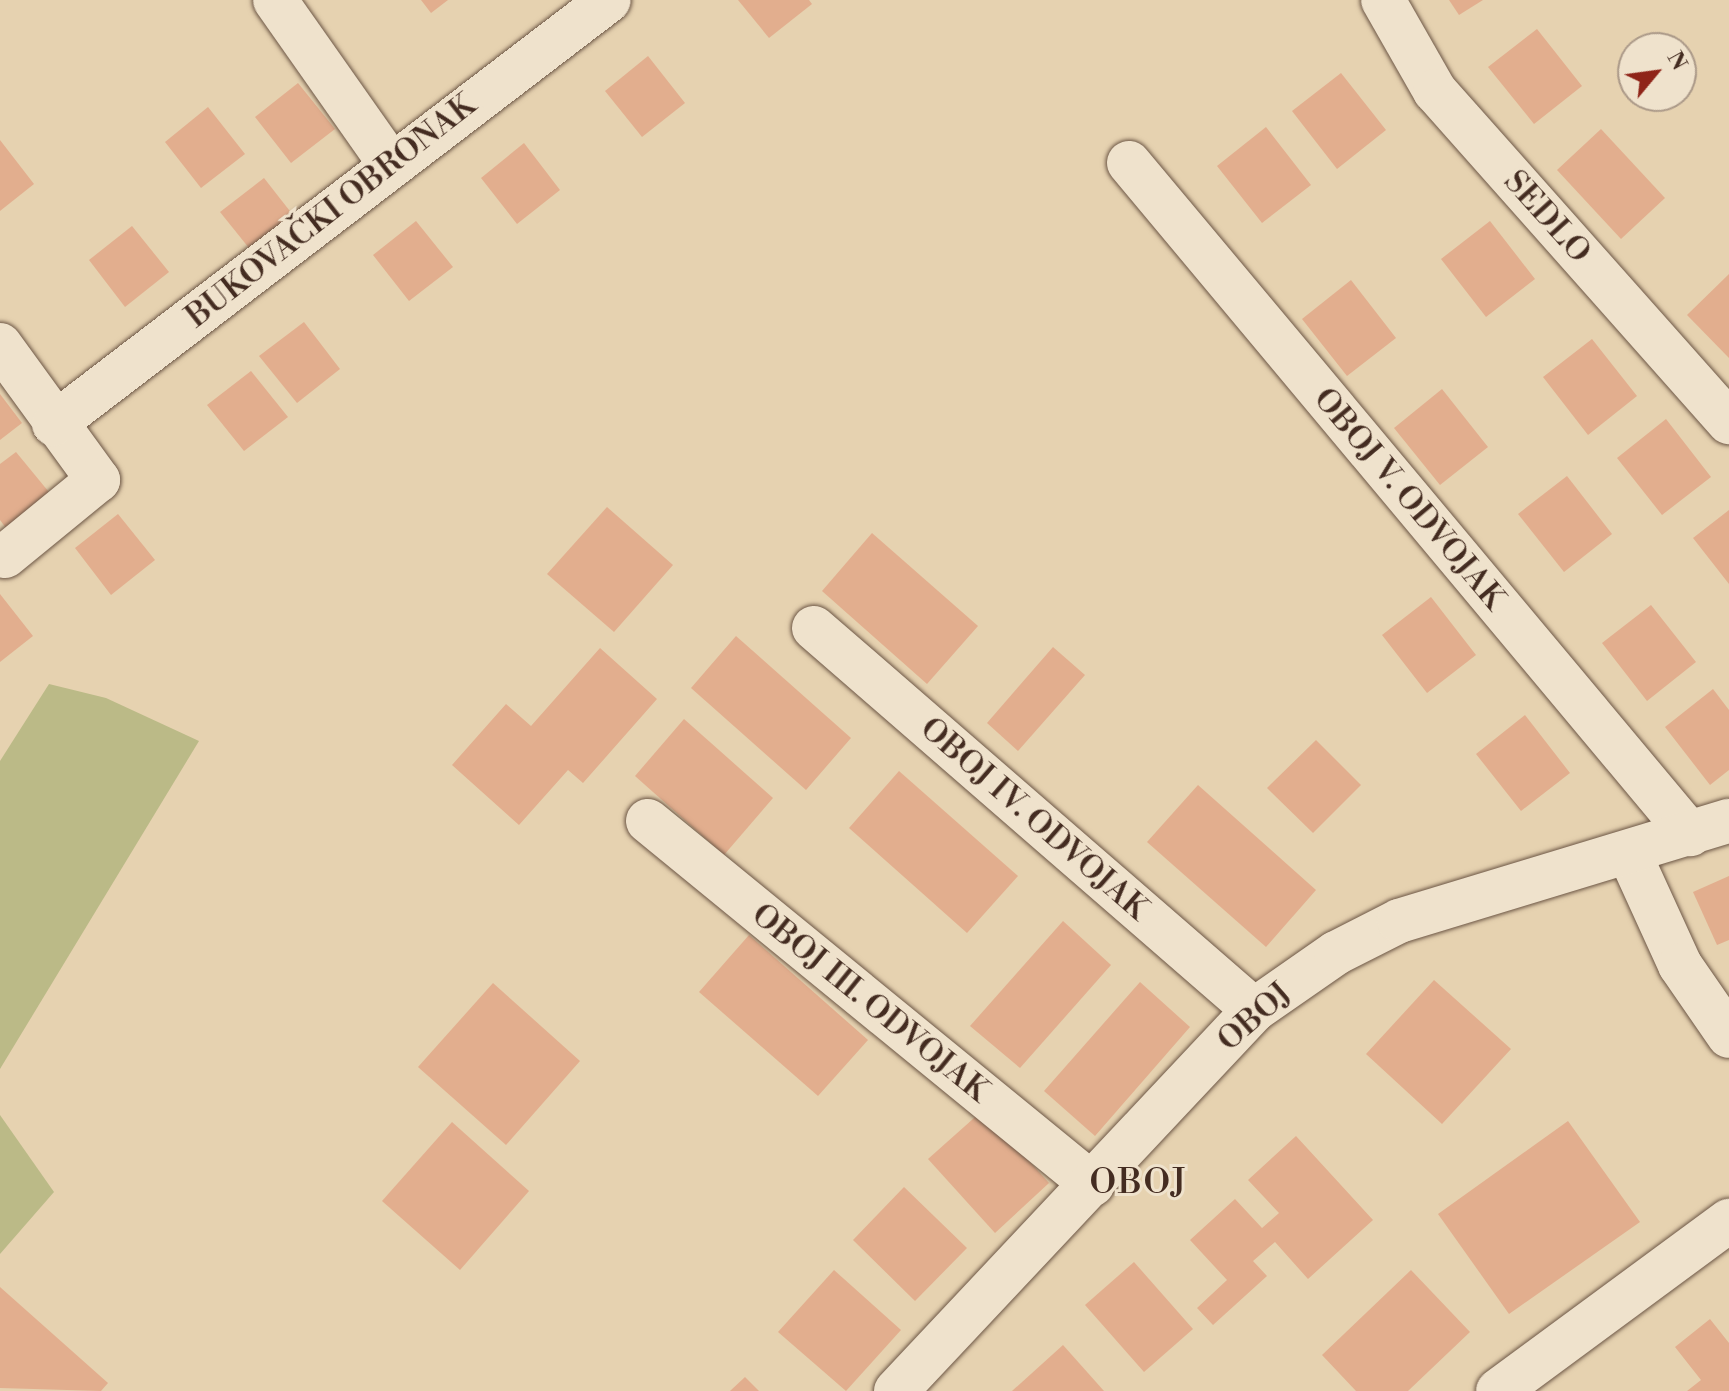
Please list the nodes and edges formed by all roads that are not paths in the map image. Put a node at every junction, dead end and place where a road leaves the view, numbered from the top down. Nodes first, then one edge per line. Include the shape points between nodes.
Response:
1 (275, 0) edge
2 (609, 0) edge
3 (1383, 0) edge
4 (564, 13) edge
5 (1129, 163) dead end
6 (391, 165) junction
7 (0, 345) edge
8 (1729, 422) edge
9 (54, 424) junction
10 (5, 556) dead end
11 (814, 628) dead end
12 (648, 821) dead end
13 (1710, 828) edge
14 (1629, 853) junction
15 (1254, 1010) junction
16 (1729, 1036) edge
17 (1092, 1184) junction
18 (1729, 1221) edge
19 (896, 1391) edge
20 (1498, 1391) edge

1 - 6 street
2 - 4 street, BUKOVAČKI OBRONAK
3 - 8 street, SEDLO via 1435,91
4 - 6 street, BUKOVAČKI OBRONAK
5 - 13 street, OBOJ V. ODVOJAK
6 - 9 street, BUKOVAČKI OBRONAK
7 - 9 street
9 - 10 street via 98,480
11 - 15 street, OBOJ IV. ODVOJAK
12 - 17 street, OBOJ III. ODVOJAK
13 - 14 street, OBOJ
14 - 15 street, OBOJ via 1399,921 1336,953
14 - 16 street via 1680,965
15 - 17 street, OBOJ
17 - 19 street, OBOJ
18 - 20 street

